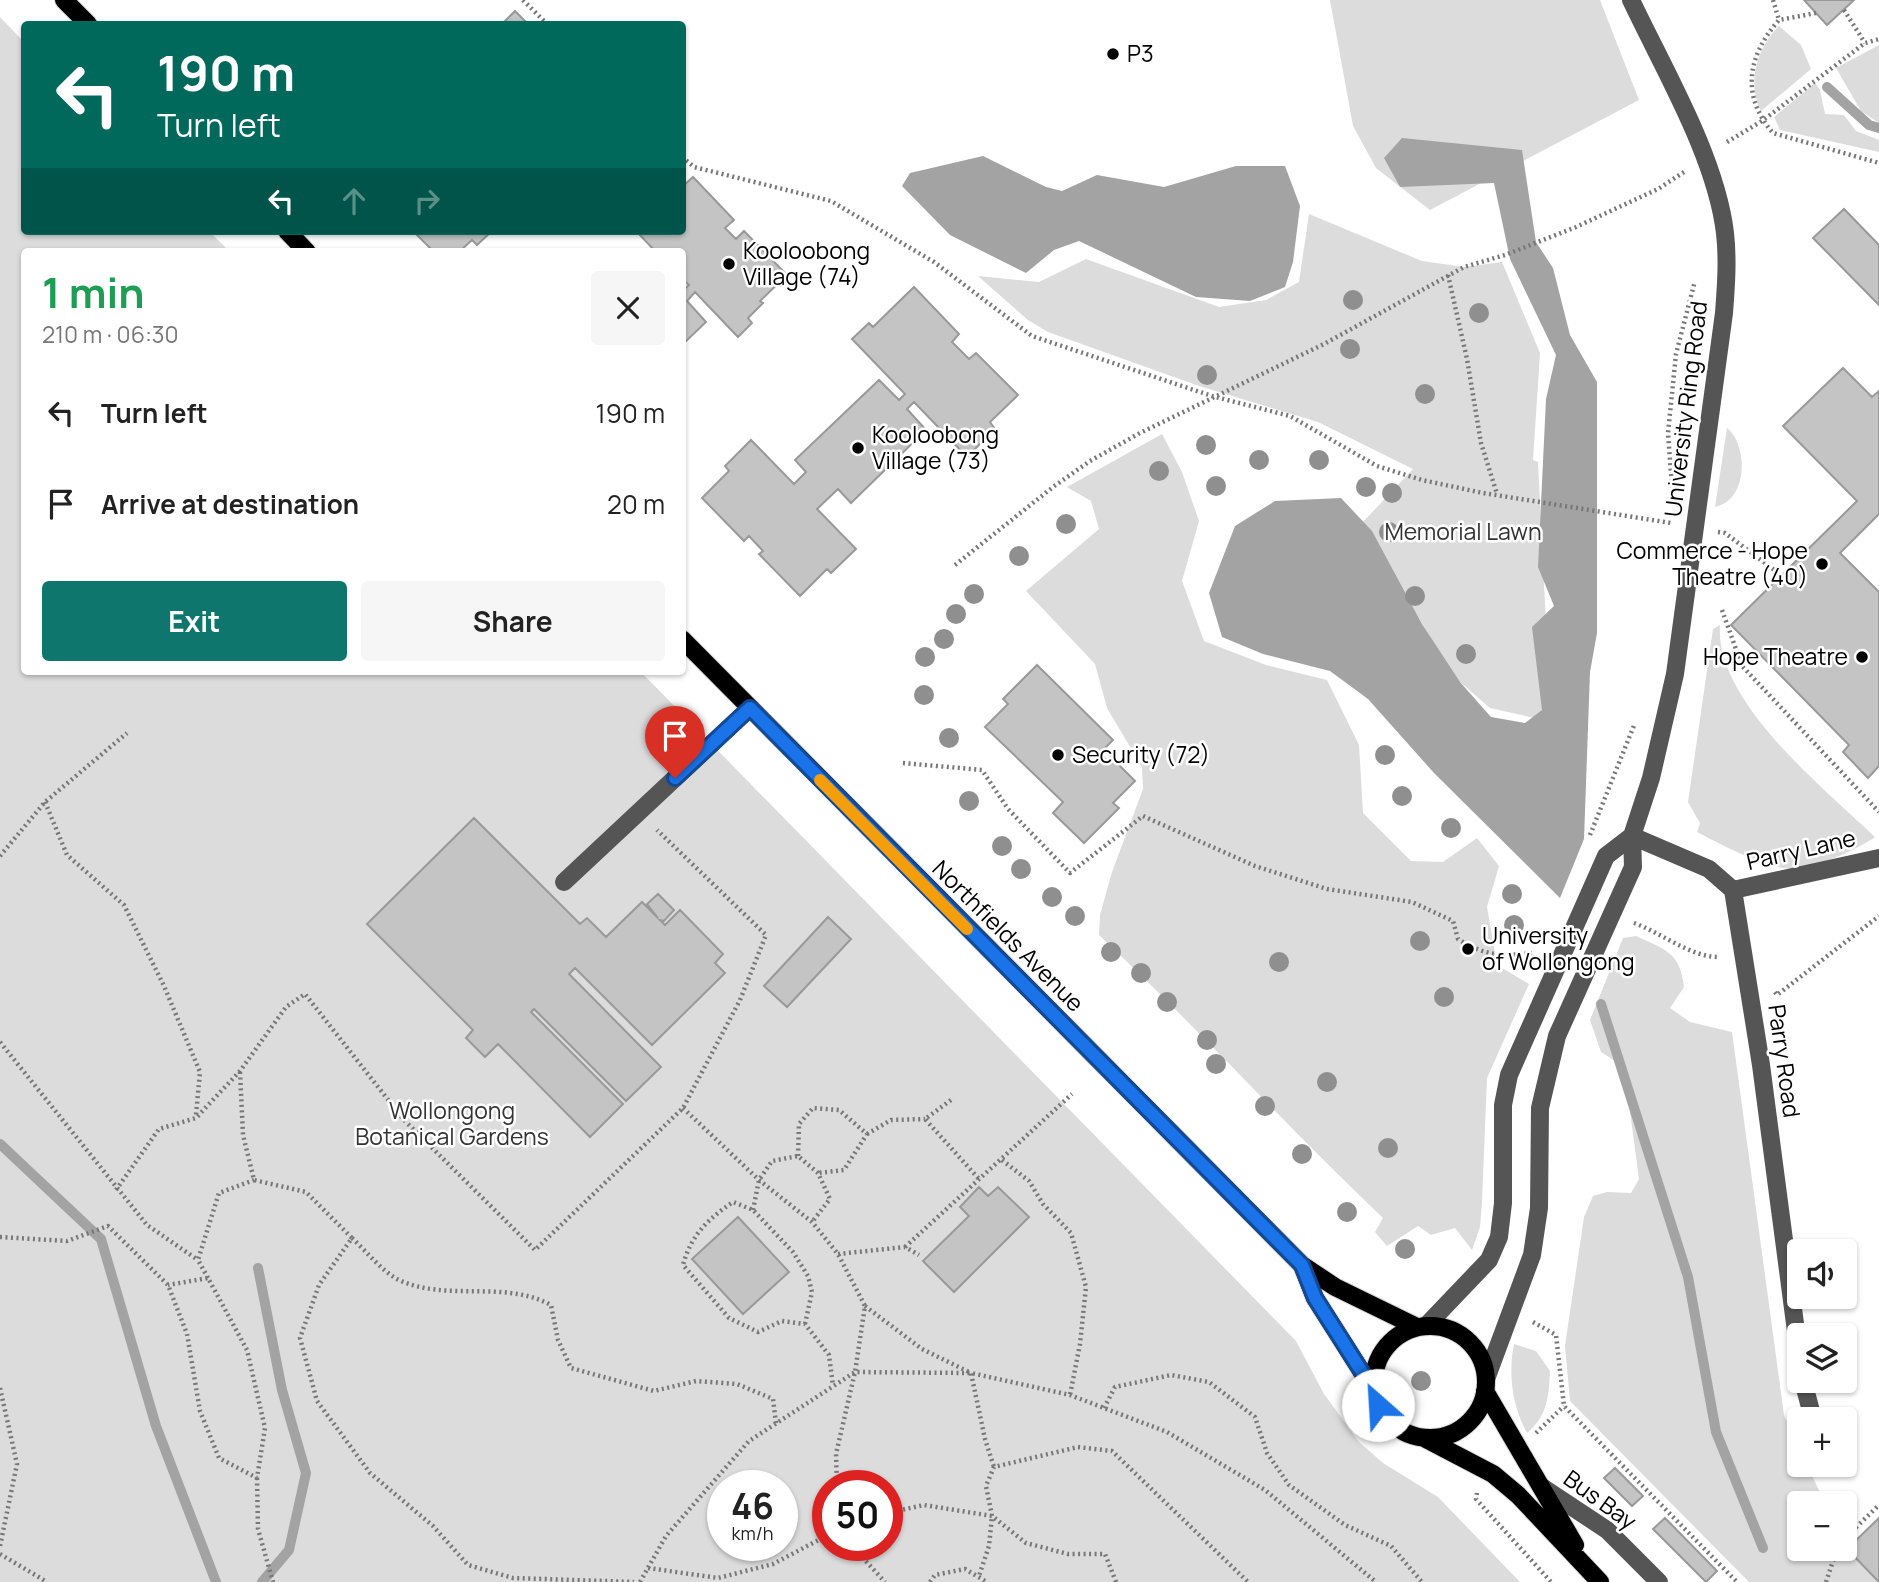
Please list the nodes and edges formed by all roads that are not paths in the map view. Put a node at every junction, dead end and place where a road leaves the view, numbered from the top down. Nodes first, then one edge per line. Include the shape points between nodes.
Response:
1 (64, 0) edge
2 (1631, 0) edge
3 (85, 21) edge
4 (290, 235) edge
5 (303, 248) edge
6 (686, 643) edge
7 (750, 708) junction
8 (1632, 836) junction
9 (1879, 858) edge
10 (564, 882) dead end
11 (1733, 890) junction
12 (1302, 1265) junction
13 (1795, 1323) edge
14 (1422, 1327) junction
15 (1485, 1385) junction
16 (1374, 1391) junction
17 (1425, 1438) junction
18 (1542, 1487) junction
19 (1595, 1577) edge
20 (1659, 1582) edge

1 - 3 main road
2 - 8 street, University Ring Road via 1705,158 1722,219 1727,266 1675,674
4 - 5 main road
6 - 7 main road, Northfields Avenue
7 - 10 street
7 - 12 main road, Northfields Avenue
8 - 11 street via 1709,869
8 - 14 street via 1606,856 1509,1075 1503,1117 1503,1203 1499,1237 1489,1261
8 - 15 street, University Ring Road via 1633,867 1557,1036 1541,1108 1539,1208 1532,1255
9 - 11 street, Parry Lane
11 - 13 street, Parry Road
12 - 14 main road, Northfields Avenue via 1335,1287
12 - 16 main road, Northfields Avenue via 1315,1298
14 - 15 main road via 1440,1327 1467,1340 1483,1364
14 - 16 main road via 1398,1336 1383,1350
15 - 17 main road via 1475,1416 1465,1426 1452,1434
15 - 18 main road
16 - 17 main road via 1386,1418 1411,1435
17 - 19 main road via 1493,1474
18 - 19 main road
18 - 20 street, Bus Bay via 1607,1530

